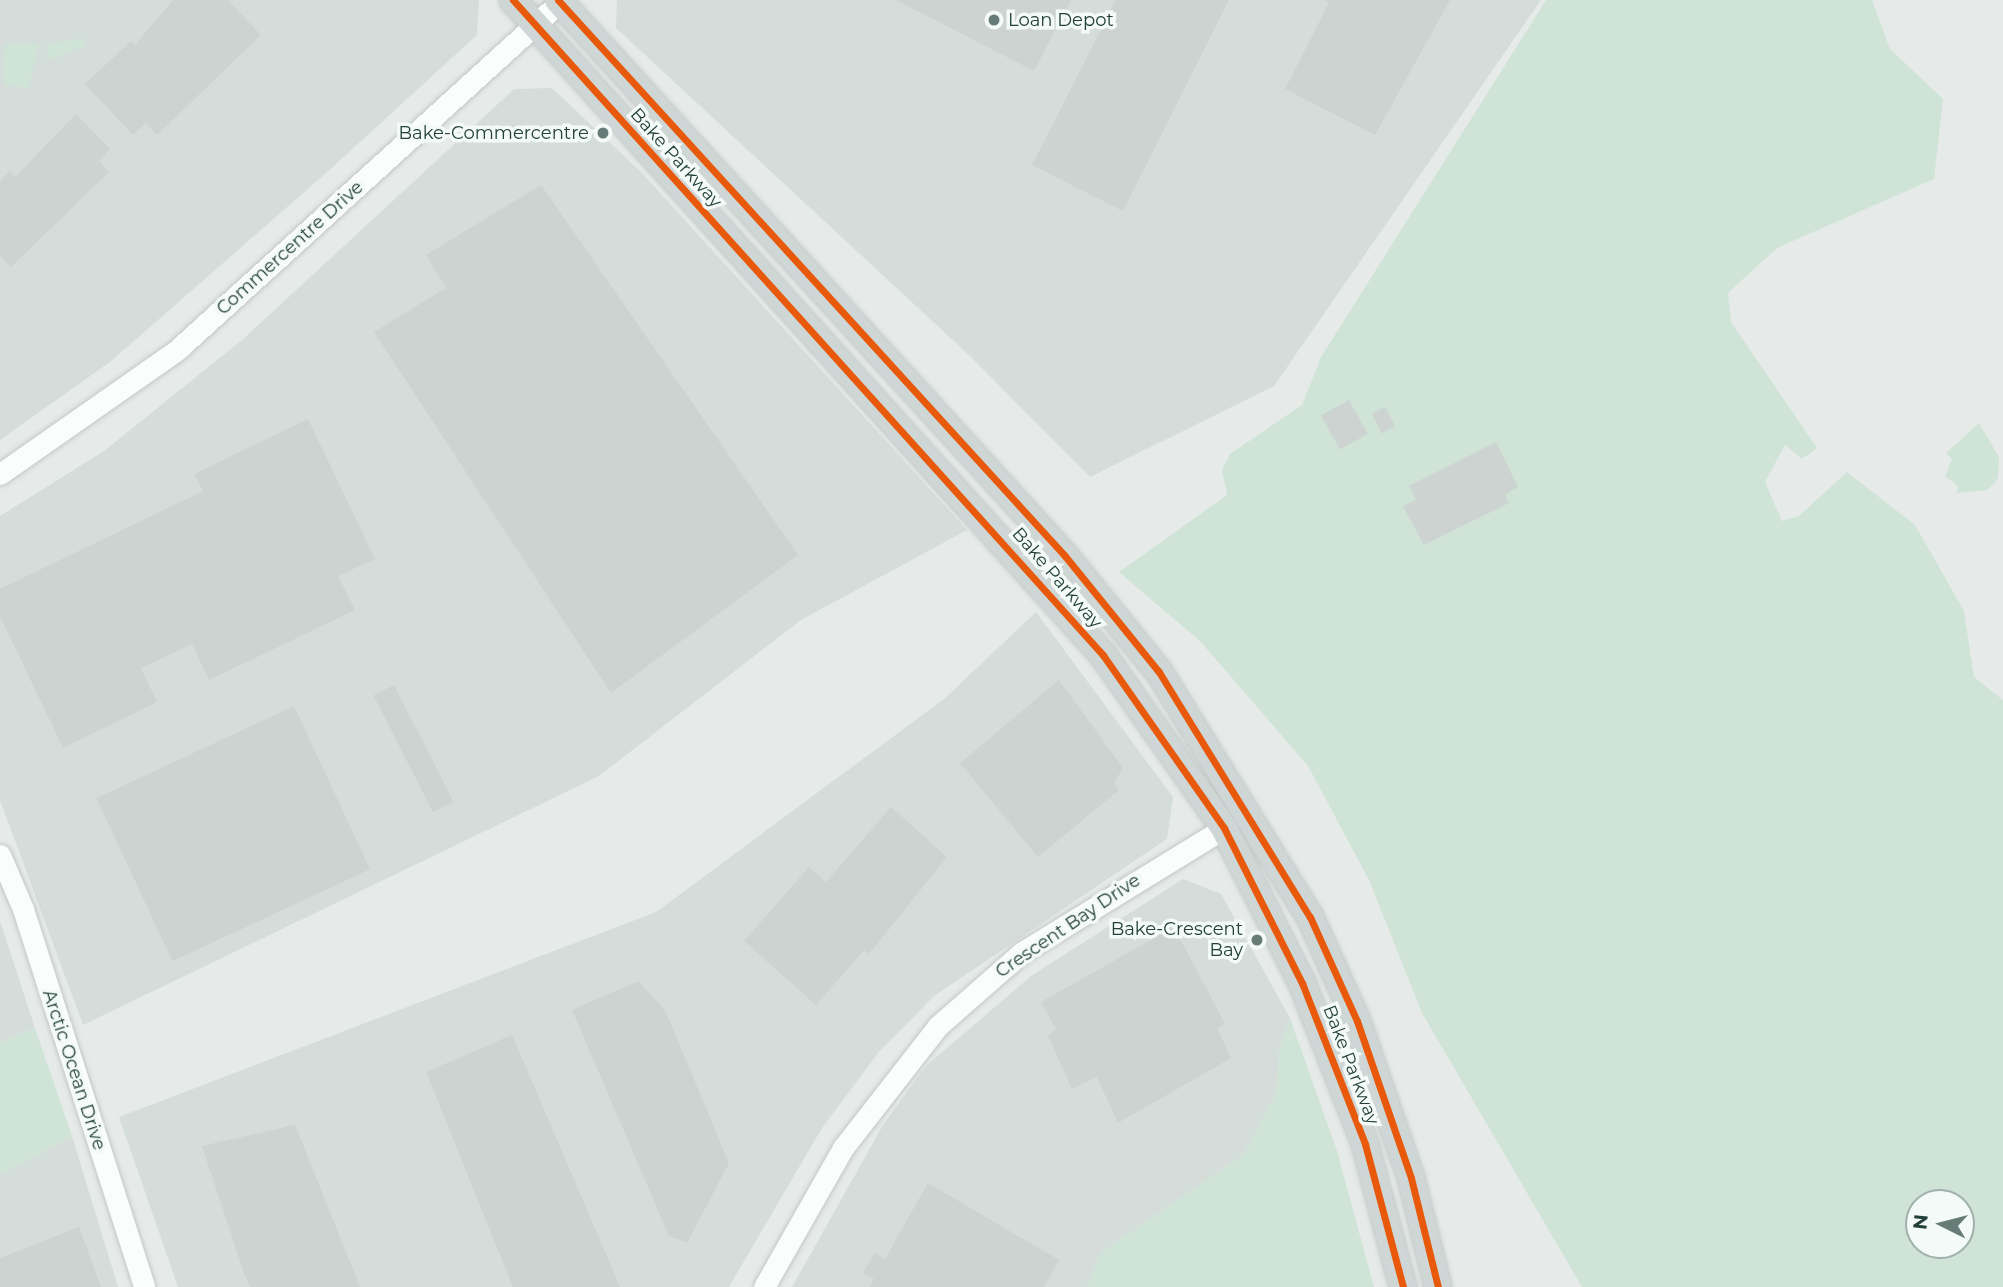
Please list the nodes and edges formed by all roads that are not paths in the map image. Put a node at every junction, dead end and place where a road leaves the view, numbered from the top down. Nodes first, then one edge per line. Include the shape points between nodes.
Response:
1 (513, 0) edge
2 (560, 1) edge
3 (535, 26) junction
4 (0, 474) edge
5 (1224, 828) junction
6 (0, 855) edge
7 (1370, 1060) junction
8 (144, 1287) edge
9 (764, 1287) edge
10 (1403, 1287) edge
11 (1438, 1287) edge

1 - 3 main road, Bake Parkway
2 - 3 street, Commercentre Drive
2 - 7 main road, Bake Parkway via 1065,556 1158,672 1310,917
3 - 4 street, Commercentre Drive via 169,356
3 - 5 main road, Bake Parkway via 1103,655
5 - 7 main road via 1234,829 1261,861 1339,1027
5 - 9 street, Crescent Bay Drive via 1021,953 938,1026 843,1148
5 - 10 main road, Bake Parkway via 1302,983 1365,1144
6 - 8 street, Arctic Ocean Drive via 23,909
7 - 11 main road, Bake Parkway via 1411,1178

